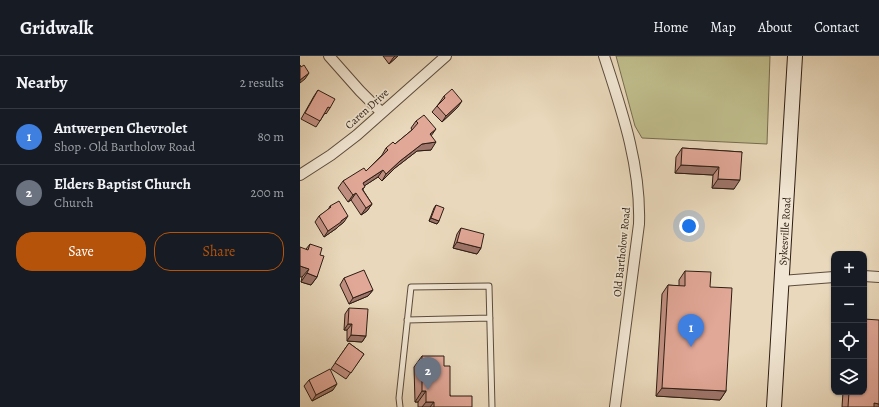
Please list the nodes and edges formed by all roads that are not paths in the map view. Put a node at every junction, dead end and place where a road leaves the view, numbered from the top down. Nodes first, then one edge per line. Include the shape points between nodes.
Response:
1 (329, 56) edge
2 (446, 56) edge
3 (604, 56) edge
4 (795, 56) edge
5 (381, 112) junction
6 (300, 175) edge
7 (867, 276) edge
8 (879, 276) edge
9 (831, 277) edge
10 (781, 281) junction
11 (490, 318) junction
12 (407, 320) junction
13 (400, 407) edge
14 (492, 407) edge
15 (615, 407) edge
16 (774, 407) edge

1 - 5 street
2 - 5 street, Caren Drive
3 - 15 street, Old Bartholow Road via 632,146 640,202
4 - 10 main road, Sykesville Road
5 - 6 street, Caren Drive via 331,155
7 - 8 street
9 - 10 street
10 - 16 main road, Sykesville Road
11 - 12 lane
11 - 12 lane via 489,286 410,287
11 - 14 lane
12 - 13 lane

